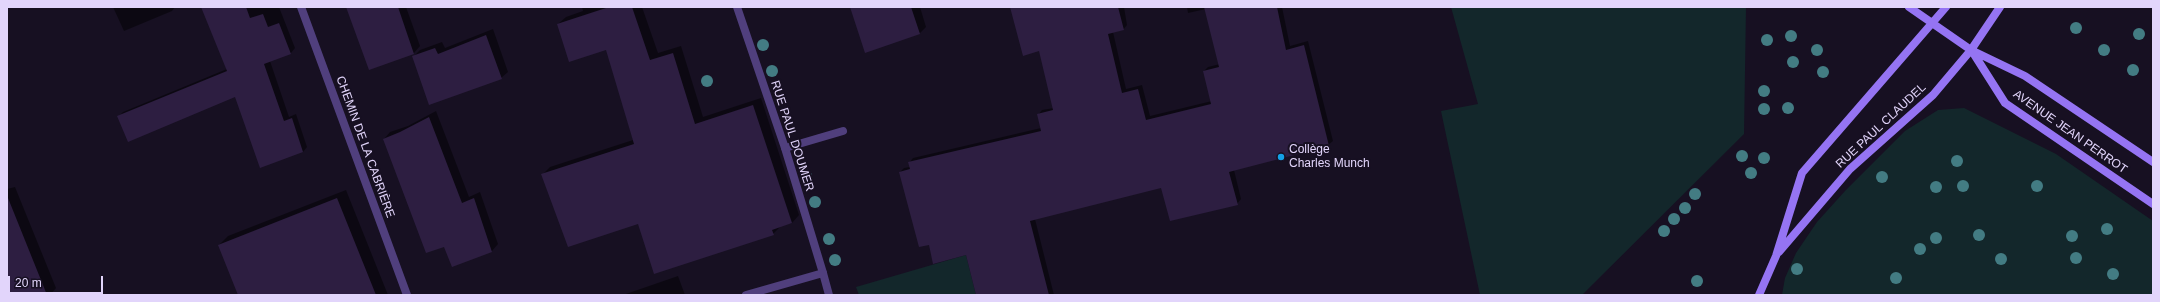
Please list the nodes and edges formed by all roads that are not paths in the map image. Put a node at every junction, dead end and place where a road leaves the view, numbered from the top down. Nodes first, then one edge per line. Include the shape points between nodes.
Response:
1 (301, 7) edge
2 (737, 7) edge
3 (1909, 7) edge
4 (1946, 7) edge
5 (2000, 7) edge
6 (1931, 23) junction
7 (1971, 50) junction
8 (844, 131) dead end
9 (785, 148) junction
10 (2153, 162) edge
11 (2153, 204) edge
12 (1776, 256) junction
13 (823, 273) junction
14 (408, 295) edge
15 (746, 295) edge
16 (829, 295) edge
17 (1759, 295) edge

1 - 14 street, CHEMIN DE LA CABRIÈRE
2 - 9 street, RUE PAUL DOUMER
3 - 6 main road, AVENUE JEAN PERROT
4 - 6 main road, RUE PAUL CLAUDEL
5 - 7 main road, RUE PAUL CLAUDEL
6 - 7 main road, AVENUE JEAN PERROT
6 - 12 main road, RUE PAUL CLAUDEL via 1802,173
7 - 10 main road, AVENUE JEAN PERROT via 2025,76
7 - 11 main road, AVENUE JEAN PERROT via 2005,103
7 - 12 main road, RUE PAUL CLAUDEL via 1933,96 1850,169
8 - 9 street
9 - 13 street, RUE PAUL DOUMER
12 - 17 main road, RUE PAUL CLAUDEL
13 - 15 street
13 - 16 street, RUE PAUL DOUMER

